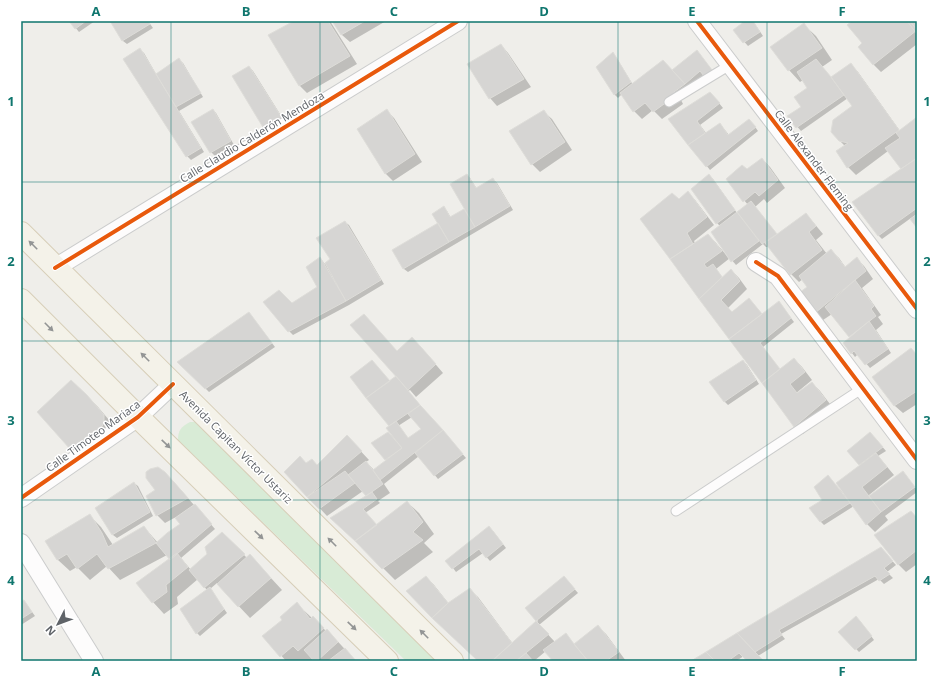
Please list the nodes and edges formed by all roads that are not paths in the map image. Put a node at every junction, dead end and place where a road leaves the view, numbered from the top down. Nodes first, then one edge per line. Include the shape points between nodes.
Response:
1 (458, 21) edge
2 (697, 21) edge
3 (730, 65) junction
4 (669, 102) dead end
5 (21, 233) edge
6 (756, 262) dead end
7 (55, 268) junction
8 (21, 300) edge
9 (917, 309) edge
10 (173, 384) junction
11 (863, 388) junction
12 (138, 417) junction
13 (917, 460) edge
14 (21, 498) edge
15 (676, 511) dead end
16 (21, 543) edge
17 (94, 661) edge
18 (387, 661) edge
19 (452, 661) edge

1 - 7 street, Calle Claudio Calderón Mendoza
2 - 3 street, Calle Alexander Fleming
3 - 4 lane
3 - 9 street, Calle Alexander Fleming
7 -> 5 main road, Avenida Capitan Víctor Ustariz
6 - 11 street via 778,276
10 -> 7 main road, Avenida Capitan Víctor Ustariz
8 -> 12 main road
10 - 12 street, Calle Timoteo Mariaca
19 -> 10 main road, Avenida Capitan Víctor Ustariz
11 - 13 street
11 - 15 lane
12 - 14 street, Calle Timoteo Mariaca
12 -> 18 main road
16 - 17 street

